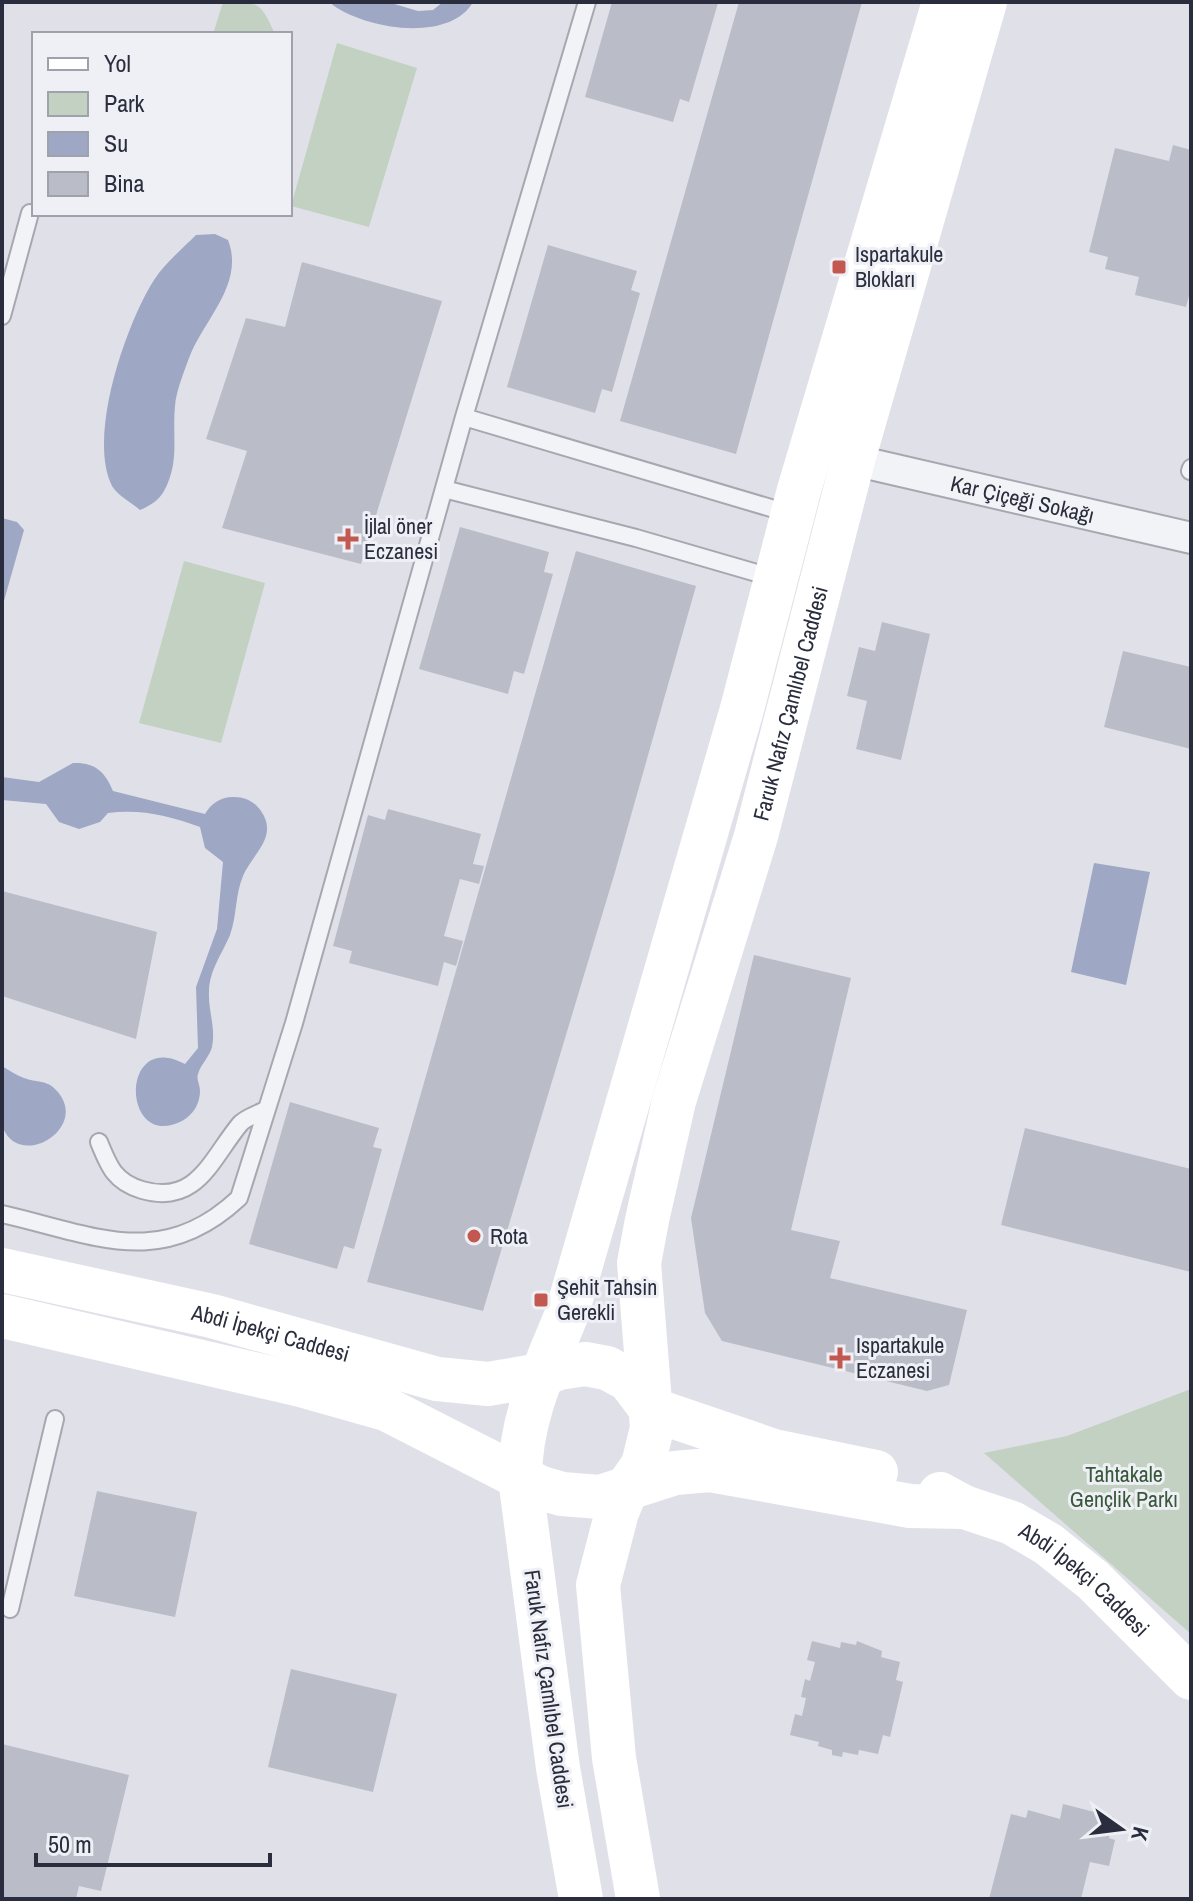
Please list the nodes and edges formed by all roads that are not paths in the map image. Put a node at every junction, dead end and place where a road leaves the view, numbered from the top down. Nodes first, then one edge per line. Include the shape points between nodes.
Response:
1 (587, 2) edge
2 (944, 2) edge
3 (985, 2) edge
4 (30, 213) dead end
5 (2, 316) edge
6 (464, 417) junction
7 (845, 448) junction
8 (444, 489) junction
9 (797, 498) junction
10 (1191, 538) edge
11 (776, 579) junction
12 (267, 1109) junction
13 (99, 1142) dead end
14 (2, 1214) edge
15 (2, 1270) edge
16 (2, 1316) edge
17 (541, 1375) junction
18 (651, 1409) junction
19 (55, 1419) dead end
20 (520, 1478) junction
21 (627, 1488) junction
22 (964, 1507) junction
23 (10, 1609) dead end
24 (1190, 1676) edge
25 (581, 1899) edge
26 (638, 1899) edge

1 - 6 lane
2 - 7 street, Faruk Nafız Çamlıbel Caddesi
3 - 7 street, Faruk Nafız Çamlıbel Caddesi
4 - 5 lane
6 - 8 lane
6 - 9 lane via 648,474
7 - 9 street, Faruk Nafız Çamlıbel Caddesi
7 - 9 street via 831,495
7 - 10 street, Kar Çiçeği Sokağı
7 - 18 street, Faruk Nafız Çamlıbel Caddesi via 756,836 674,1101 647,1220 640,1277
8 - 11 lane
8 - 12 lane
9 - 11 street, Faruk Nafız Çamlıbel Caddesi
11 - 17 street, Faruk Nafız Çamlıbel Caddesi via 566,1316
12 - 13 lane via 242,1122 217,1160 187,1188 161,1196 130,1187 111,1173
12 - 14 lane via 239,1198 195,1231 163,1242 127,1242
15 - 17 street, Abdi İpekçi Caddesi via 212,1316 437,1379 488,1384
16 - 20 street, Abdi İpekçi Caddesi via 386,1409
17 - 18 street via 585,1364 607,1368 629,1380
17 - 20 street, Faruk Nafız Çamlıbel Caddesi via 520,1445
18 - 21 street, Faruk Nafız Çamlıbel Caddesi via 643,1465
18 - 22 street, Abdi İpekçi Caddesi via 774,1451 913,1479
19 - 23 lane
20 - 21 street via 562,1494 600,1497
20 - 25 street, Faruk Nafız Çamlıbel Caddesi
21 - 22 street, Abdi İpekçi Caddesi via 675,1473 710,1470 910,1506
21 - 26 street, Faruk Nafız Çamlıbel Caddesi via 598,1585 614,1758
22 - 24 street, Abdi İpekçi Caddesi via 1012,1523 1048,1544 1093,1580

